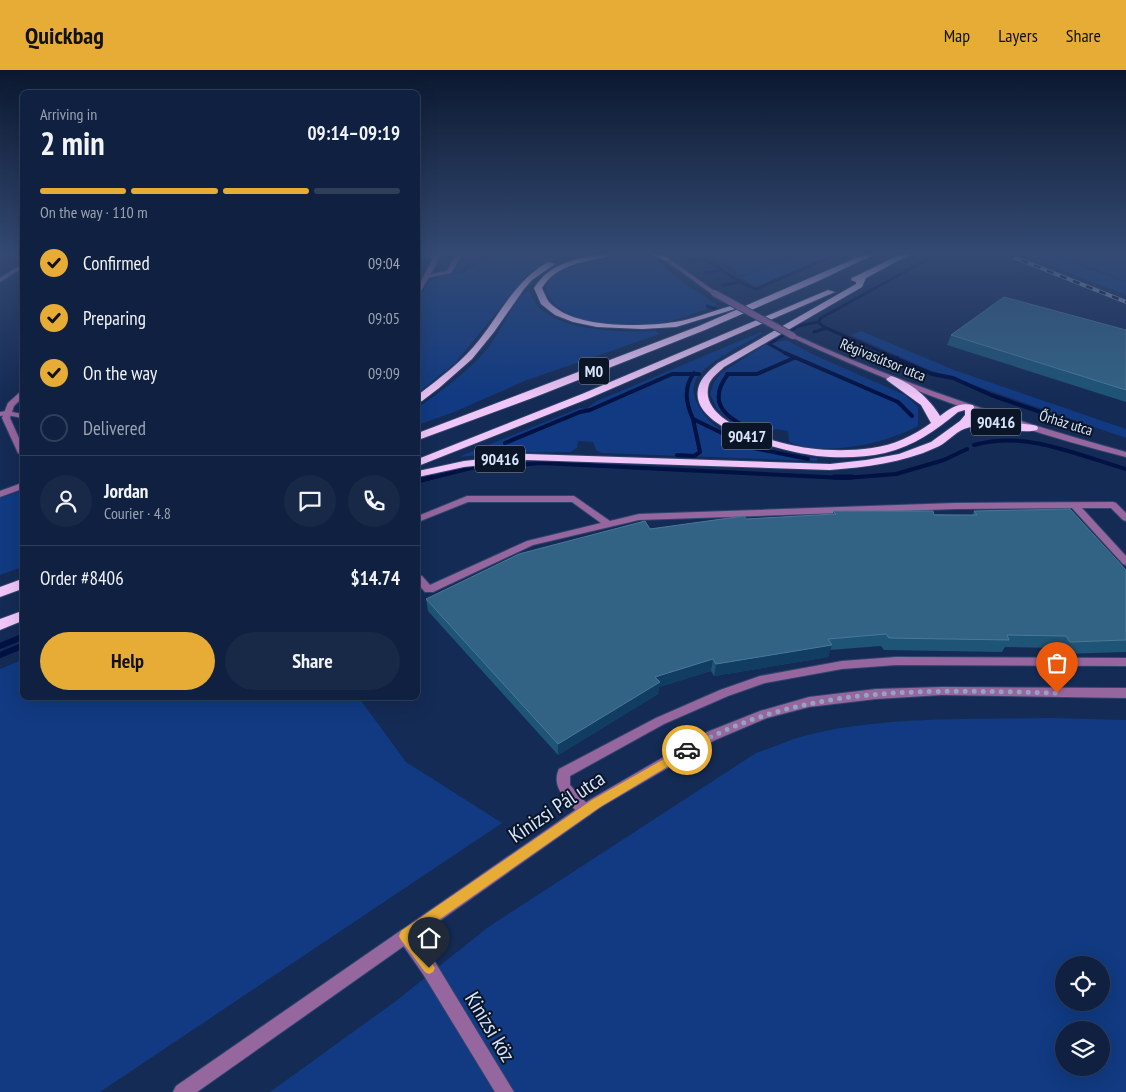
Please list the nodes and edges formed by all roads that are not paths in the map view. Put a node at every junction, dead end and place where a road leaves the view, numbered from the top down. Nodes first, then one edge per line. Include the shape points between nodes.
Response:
1 (510, 303) edge
2 (545, 303) edge
3 (732, 303) edge
4 (756, 303) edge
5 (761, 303) edge
6 (809, 303) edge
7 (828, 303) edge
8 (891, 379) junction
9 (20, 397) edge
10 (420, 398) edge
11 (969, 407) junction
12 (3, 414) edge
13 (20, 416) edge
14 (937, 424) junction
15 (959, 428) junction
16 (1033, 428) junction
17 (420, 436) edge
18 (20, 449) edge
19 (1126, 455) edge
20 (420, 462) edge
21 (420, 474) edge
22 (20, 487) edge
23 (0, 494) edge
24 (1074, 505) junction
25 (1114, 505) junction
26 (1126, 505) edge
27 (420, 518) edge
28 (1126, 518) edge
29 (608, 524) junction
30 (1126, 562) edge
31 (420, 580) edge
32 (20, 585) edge
33 (0, 592) edge
34 (20, 617) edge
35 (0, 625) edge
36 (1126, 662) edge
37 (1126, 693) edge
38 (585, 811) junction
39 (405, 936) junction
40 (182, 1092) edge
41 (504, 1092) edge

1 - 10 highway via 483,341 448,377
2 - 4 highway via 561,314 589,323 637,328 677,324
3 - 8 street, Régivasútsor utca, bridge via 840,359
5 - 17 highway, M0
6 - 20 highway, M0
7 - 14 highway, 90417 via 721,365 704,386 703,394 714,415 738,432 808,452 856,453 892,447 915,439
8 - 11 street, Régivasútsor utca
8 - 14 highway via 926,404 935,414
9 - 12 street
11 - 14 highway, 90417 via 954,410
11 - 15 highway, 90416 via 972,412
11 - 16 street, Őrház utca
12 - 13 street
12 - 18 street
15 - 16 highway, 90416 via 984,422
15 - 21 highway, 90416 via 910,455 830,467 526,457 464,464
16 - 19 street, Őrház utca
22 - 23 street
24 - 25 street
24 - 29 street via 640,516
24 - 30 street
25 - 26 street
25 - 28 street
27 - 29 street via 466,499 574,499
29 - 31 street via 530,543 429,590
32 - 33 highway
34 - 35 highway
36 - 38 street via 896,661 842,665 764,679 660,721 564,772 564,787
37 - 38 street, Kinizsi Pál utca via 942,691 809,702 764,714 712,736
38 - 39 street, Kinizsi Pál utca
39 - 40 street, Kinizsi Pál utca
39 - 41 street, Kinizsi köz via 429,968

